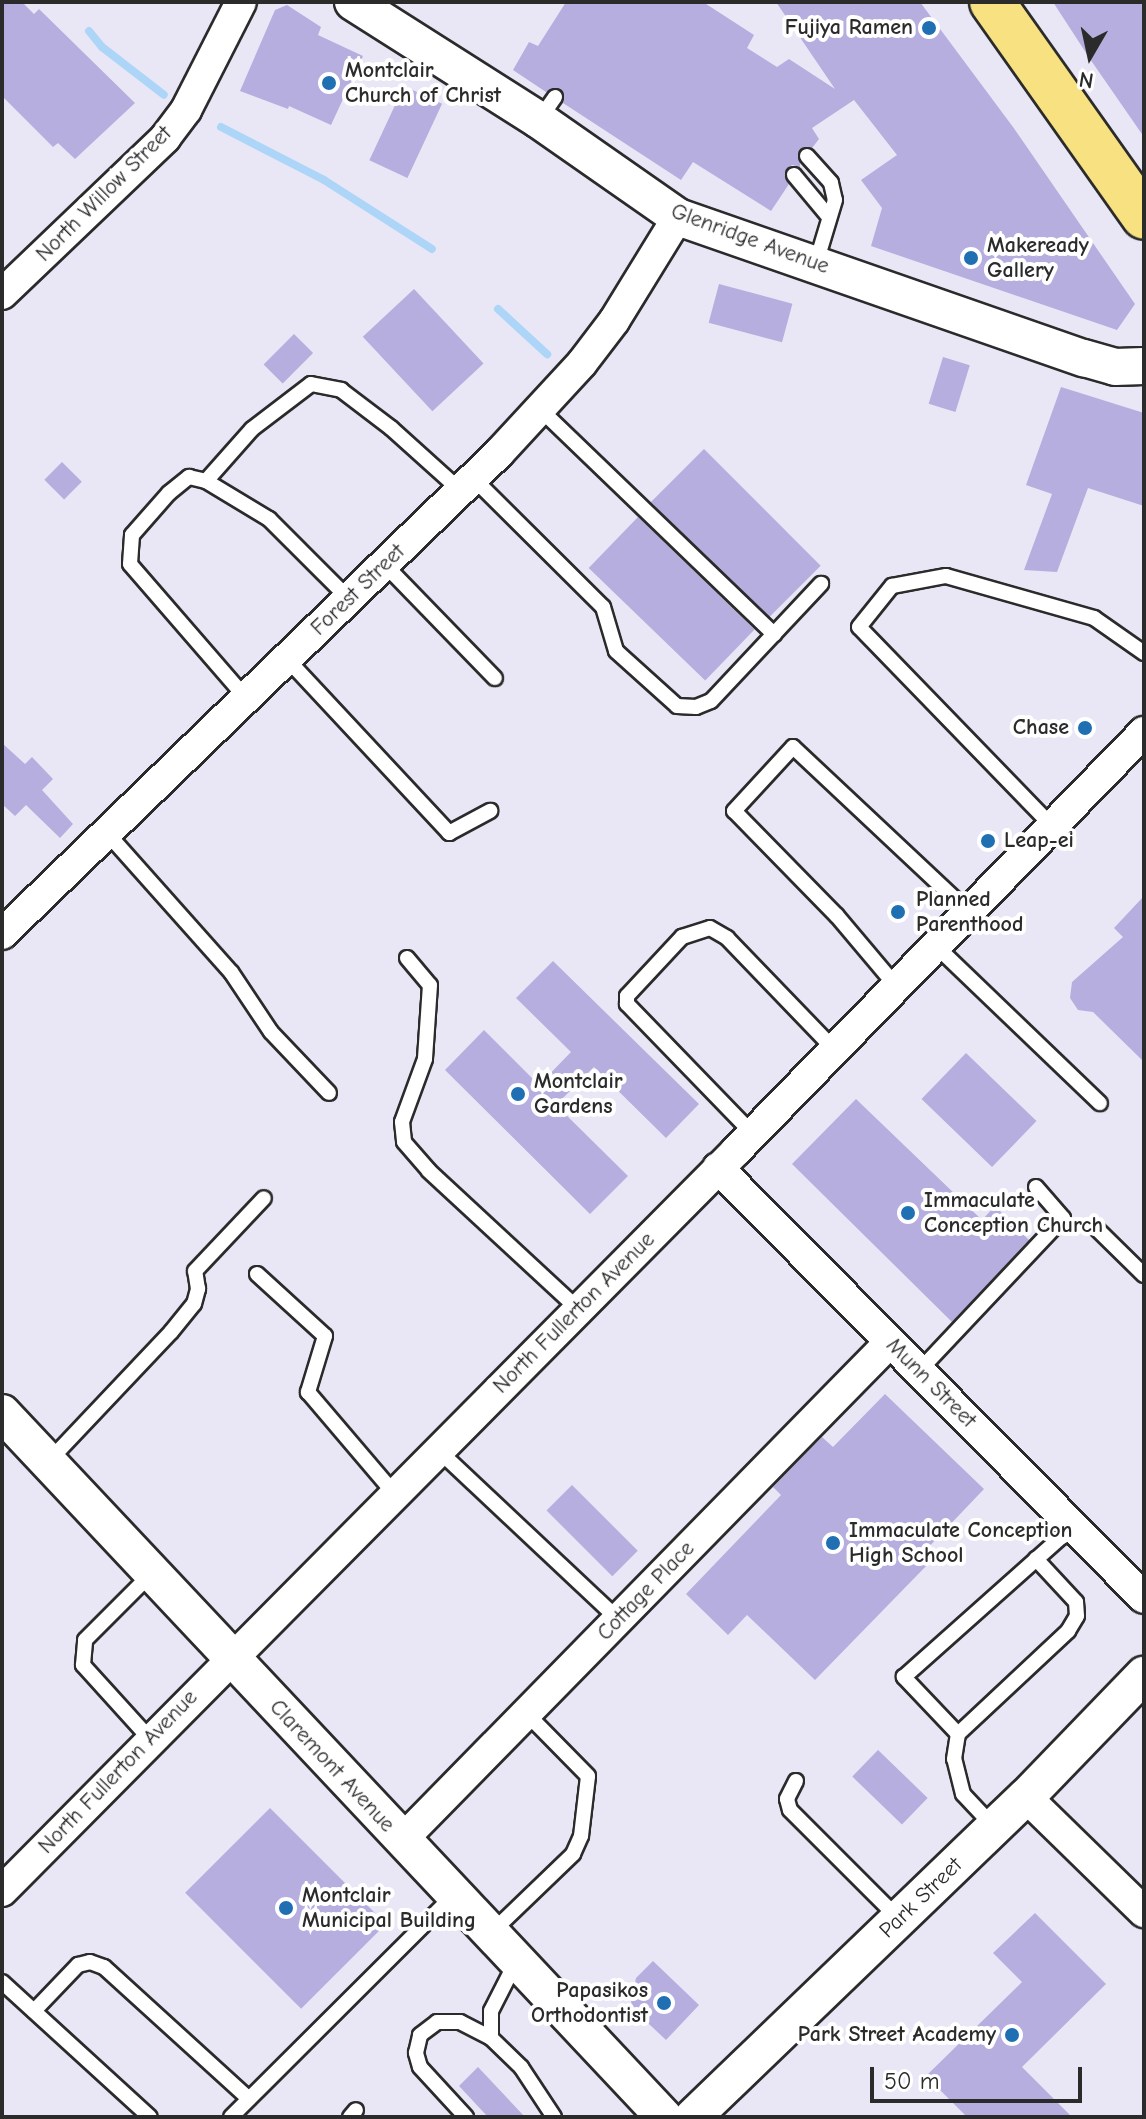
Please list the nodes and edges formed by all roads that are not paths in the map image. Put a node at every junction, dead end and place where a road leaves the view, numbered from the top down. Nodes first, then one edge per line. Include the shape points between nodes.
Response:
1 (241, 2) edge
2 (353, 2) edge
3 (992, 2) edge
4 (807, 156) dead end
5 (794, 175) dead end
6 (678, 217) junction
7 (829, 217) junction
8 (1144, 217) edge
9 (816, 263) junction
10 (2, 294) edge
11 (1144, 366) edge
12 (540, 409) junction
13 (206, 481) junction
14 (467, 484) junction
15 (384, 564) junction
16 (821, 584) dead end
17 (349, 599) junction
18 (774, 634) junction
19 (1144, 653) edge
20 (287, 659) junction
21 (495, 678) dead end
22 (246, 698) junction
23 (1144, 732) edge
24 (490, 811) dead end
25 (1052, 826) junction
26 (107, 833) junction
27 (969, 912) junction
28 (2, 934) edge
29 (936, 946) junction
30 (407, 958) dead end
31 (896, 986) junction
32 (834, 1049) junction
33 (329, 1093) dead end
34 (1100, 1103) dead end
35 (752, 1133) junction
36 (718, 1168) junction
37 (1036, 1187) dead end
38 (264, 1198) dead end
39 (1096, 1228) dead end
40 (257, 1274) dead end
41 (1144, 1275) edge
42 (578, 1309) junction
43 (890, 1342) junction
44 (919, 1371) junction
45 (2, 1413) edge
46 (437, 1449) junction
47 (48, 1462) junction
48 (394, 1493) junction
49 (1076, 1529) junction
50 (1036, 1559) junction
51 (151, 1574) junction
52 (1144, 1598) edge
53 (618, 1619) junction
54 (230, 1658) junction
55 (1144, 1675) edge
56 (526, 1713) junction
57 (958, 1734) junction
58 (150, 1739) junction
59 (796, 1781) dead end
60 (1026, 1797) junction
61 (994, 1827) junction
62 (402, 1840) junction
63 (2, 1891) edge
64 (454, 1895) junction
65 (1144, 1912) edge
66 (899, 1919) junction
67 (491, 1934) junction
68 (517, 1961) junction
69 (2, 1982) edge
70 (34, 2011) junction
71 (491, 2038) junction
72 (249, 2099) junction
73 (150, 2117) edge
74 (231, 2117) edge
75 (466, 2117) edge
76 (554, 2117) edge
77 (664, 2117) edge
78 (693, 2117) edge

1 - 10 street, North Willow Street via 186,110 165,138
2 - 6 street, Glenridge Avenue via 547,109
3 - 8 main road
4 - 7 lane via 831,183 835,200
5 - 7 lane
6 - 9 street, Glenridge Avenue
6 - 12 street, Forest Street via 623,309
7 - 9 lane
9 - 11 street, Glenridge Avenue via 1084,358 1115,367
12 - 14 street, Forest Street
12 - 18 lane
13 - 14 lane via 252,429 311,384 341,390
13 - 17 lane via 269,519
13 - 22 lane via 189,477 169,493 132,535 130,564
14 - 15 street, Forest Street
14 - 18 lane via 603,607 616,651 677,706 711,701
15 - 17 street, Forest Street
15 - 21 lane
16 - 18 lane
17 - 20 street, Forest Street
19 - 25 lane via 1094,618 946,576 892,586 859,627
20 - 22 street, Forest Street
20 - 24 lane via 449,833
22 - 26 street, Forest Street
23 - 25 street, North Fullerton Avenue
25 - 27 street, North Fullerton Avenue
26 - 28 street, Forest Street
26 - 33 lane via 231,972 271,1032
27 - 29 street, North Fullerton Avenue
27 - 31 lane via 793,747 734,811 837,916
29 - 31 street, North Fullerton Avenue
29 - 34 lane
30 - 42 lane via 430,985 425,1059 402,1122 404,1142
31 - 32 street, North Fullerton Avenue
32 - 35 street, North Fullerton Avenue
32 - 35 lane via 727,938 710,928 682,937 627,996 627,1004
35 - 36 street, North Fullerton Avenue
36 - 42 street, North Fullerton Avenue
36 - 43 street, Munn Street
37 - 44 lane via 1063,1218
38 - 47 lane via 195,1271 194,1304
39 - 41 lane
40 - 48 lane via 325,1336 308,1392
42 - 46 street, North Fullerton Avenue
43 - 44 street, Munn Street
43 - 53 street, Cottage Place
44 - 49 street, Munn Street
45 - 47 street, Claremont Avenue
46 - 48 street, North Fullerton Avenue
46 - 53 lane
47 - 51 street, Claremont Avenue
48 - 54 street, North Fullerton Avenue
49 - 50 lane
49 - 52 street, Munn Street
50 - 57 lane via 1076,1602 1077,1616 1068,1631
50 - 57 lane via 904,1677
51 - 54 street, Claremont Avenue
51 - 58 lane via 85,1640 83,1665
53 - 56 street, Cottage Place
54 - 58 street, North Fullerton Avenue
54 - 62 street, Claremont Avenue
55 - 60 street, Park Street
56 - 62 street, Cottage Place
56 - 67 lane via 588,1776 581,1836 573,1854
57 - 61 lane via 954,1759 963,1794
58 - 63 street, North Fullerton Avenue
59 - 66 lane via 787,1799 790,1810
60 - 61 street, Park Street
60 - 65 street
61 - 66 street, Park Street
62 - 64 street, Claremont Avenue
64 - 67 street, Claremont Avenue
64 - 72 lane
66 - 78 street, Park Street
67 - 68 street, Claremont Avenue
68 - 71 lane via 491,2011
68 - 77 street, Claremont Avenue
69 - 70 lane
70 - 72 lane via 78,1965 104,1967
70 - 73 lane
71 - 75 lane via 448,2020 427,2027 417,2043 420,2067
71 - 76 lane via 521,2067
72 - 74 lane

